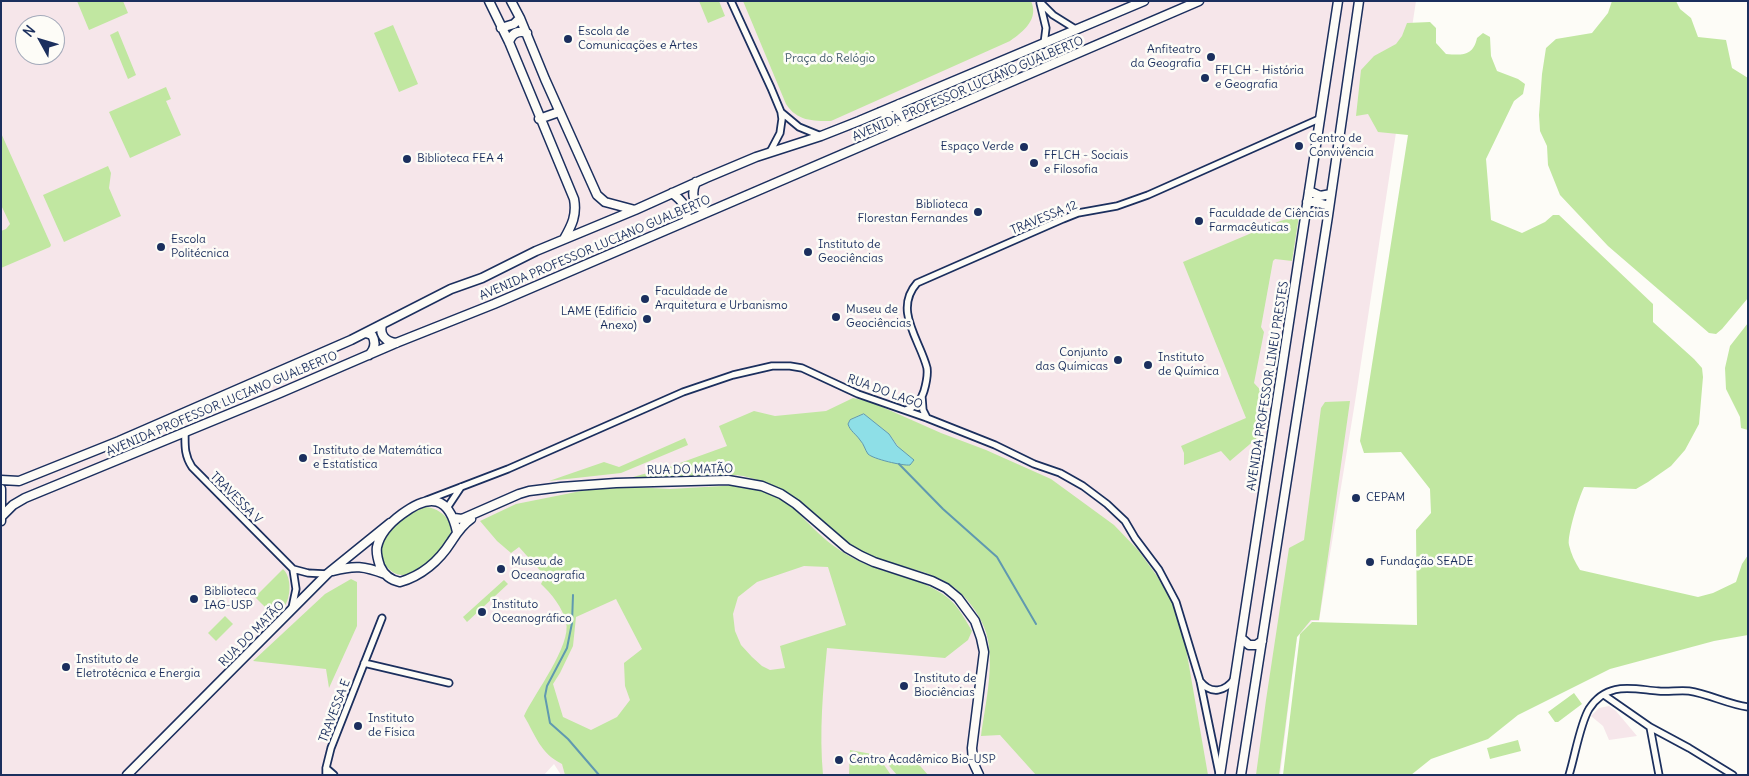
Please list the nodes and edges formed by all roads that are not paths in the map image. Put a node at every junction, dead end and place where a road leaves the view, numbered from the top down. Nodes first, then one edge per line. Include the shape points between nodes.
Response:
1 (489, 1) edge
2 (512, 1) edge
3 (731, 1) edge
4 (1144, 1) edge
5 (1200, 1) edge
6 (1338, 1) edge
7 (1358, 1) edge
8 (1040, 2) edge
9 (520, 18) junction
10 (501, 28) junction
11 (1076, 30) junction
12 (527, 33) junction
13 (509, 42) junction
14 (1044, 44) junction
15 (899, 104) junction
16 (560, 112) junction
17 (781, 112) junction
18 (880, 112) junction
19 (539, 119) junction
20 (1320, 119) junction
21 (906, 127) junction
22 (891, 132) junction
23 (821, 136) junction
24 (770, 152) junction
25 (696, 182) junction
26 (1309, 191) junction
27 (672, 193) junction
28 (1330, 194) junction
29 (1308, 202) junction
30 (1329, 206) junction
31 (635, 210) junction
32 (707, 212) junction
33 (687, 221) junction
34 (563, 239) junction
35 (382, 325) junction
36 (366, 333) junction
37 (396, 343) junction
38 (369, 354) junction
39 (922, 397) junction
40 (906, 410) junction
41 (927, 418) junction
42 (185, 432) junction
43 (1, 480) edge
44 (461, 487) junction
45 (1, 489) edge
46 (427, 500) junction
47 (447, 508) junction
48 (479, 513) junction
49 (2, 516) edge
50 (454, 518) junction
51 (1, 521) edge
52 (390, 523) junction
53 (457, 532) junction
54 (293, 569) junction
55 (328, 573) junction
56 (385, 574) junction
57 (292, 610) junction
58 (382, 618) dead end
59 (1241, 638) junction
60 (1262, 641) junction
61 (364, 663) junction
62 (1236, 676) junction
63 (1200, 680) junction
64 (449, 683) dead end
65 (1604, 695) junction
66 (1748, 707) edge
67 (1650, 727) junction
68 (326, 768) junction
69 (128, 775) edge
70 (326, 775) edge
71 (334, 775) edge
72 (978, 775) edge
73 (1220, 775) edge
74 (1242, 775) edge
75 (1569, 775) edge
76 (1659, 775) edge
77 (1733, 775) edge

1 - 10 street
2 - 9 street
3 - 17 street
4 - 11 street, AVENIDA PROFESSOR LUCIANO GUALBERTO
5 - 21 street, AVENIDA PROFESSOR LUCIANO GUALBERTO
6 - 20 street, AVENIDA PROFESSOR LINEU PRESTES
7 - 28 street
8 - 11 street
8 - 14 street via 1046,28
9 - 10 street
9 - 12 street
10 - 13 street
11 - 14 street, AVENIDA PROFESSOR LUCIANO GUALBERTO
12 - 13 street via 518,32 510,37
12 - 16 street
13 - 19 street
14 - 15 street, AVENIDA PROFESSOR LUCIANO GUALBERTO
15 - 18 street, AVENIDA PROFESSOR LUCIANO GUALBERTO
15 - 21 street via 898,119
16 - 19 street
16 - 31 street via 597,195 612,205
17 - 23 street via 799,127
17 - 24 street via 780,133
18 - 22 street via 891,116 894,124
18 - 23 street, AVENIDA PROFESSOR LUCIANO GUALBERTO
19 - 34 street via 574,199 575,216
20 - 26 street, AVENIDA PROFESSOR LINEU PRESTES
20 - 39 street, TRAVESSA 12 via 1148,195 1062,219 917,283 910,293 907,312 927,368
21 - 22 street, AVENIDA PROFESSOR LUCIANO GUALBERTO
22 - 32 street, AVENIDA PROFESSOR LUCIANO GUALBERTO
23 - 24 street, AVENIDA PROFESSOR LUCIANO GUALBERTO
24 - 25 street, AVENIDA PROFESSOR LUCIANO GUALBERTO
25 - 27 street, AVENIDA PROFESSOR LUCIANO GUALBERTO
25 - 32 street via 694,200
26 - 28 street via 1320,196
26 - 29 street, AVENIDA PROFESSOR LINEU PRESTES
27 - 31 street, AVENIDA PROFESSOR LUCIANO GUALBERTO
27 - 33 street via 683,202
28 - 30 street
29 - 30 street
29 - 59 street, AVENIDA PROFESSOR LINEU PRESTES
30 - 60 street
31 - 34 street, AVENIDA PROFESSOR LUCIANO GUALBERTO
32 - 33 street, AVENIDA PROFESSOR LUCIANO GUALBERTO
33 - 37 street, AVENIDA PROFESSOR LUCIANO GUALBERTO
34 - 35 street, AVENIDA PROFESSOR LUCIANO GUALBERTO via 482,278 451,289
35 - 36 street, AVENIDA PROFESSOR LUCIANO GUALBERTO
35 - 37 street via 384,337
36 - 38 street via 372,335 375,342
36 - 43 street, AVENIDA PROFESSOR LUCIANO GUALBERTO via 19,481
37 - 38 street, AVENIDA PROFESSOR LUCIANO GUALBERTO
38 - 42 street, AVENIDA PROFESSOR LUCIANO GUALBERTO
39 - 40 street via 915,406
39 - 41 street, TRAVESSA 12
40 - 41 street, RUA DO LAGO
40 - 44 street, RUA DO LAGO via 858,394 802,368 772,366 732,375 683,392
41 - 63 street, RUA DO LAGO via 1060,473 1083,486 1125,521 1176,602
42 - 49 street, AVENIDA PROFESSOR LUCIANO GUALBERTO via 26,498
42 - 54 street, TRAVESSA V via 185,451 192,467
44 - 46 street, RUA DO LAGO
44 - 47 street
45 - 49 street
46 - 47 street via 440,502
46 - 52 street
47 - 50 street
48 - 50 street, RUA DO MATÃO via 462,519
48 - 53 street, RUA DO MATÃO
48 - 72 street, RUA DO MATÃO via 529,491 602,483 728,480 762,486 781,494 861,556 946,588 975,621 984,652 972,748
49 - 51 street
50 - 53 street
52 - 55 street, RUA DO MATÃO
52 - 56 street via 376,549
53 - 56 street via 447,548 422,573 400,582
54 - 55 street
54 - 57 street via 296,589
55 - 56 street via 353,566
55 - 57 street, RUA DO MATÃO
57 - 69 street, RUA DO MATÃO
58 - 61 street, TRAVESSA E
59 - 60 street via 1249,645
59 - 62 street, AVENIDA PROFESSOR LINEU PRESTES
60 - 74 street
61 - 64 street
61 - 68 street, TRAVESSA E
62 - 63 street via 1221,690 1209,689
62 - 73 street, AVENIDA PROFESSOR LINEU PRESTES
63 - 73 street, RUA DO LAGO
65 - 66 street via 1622,688 1689,691
65 - 67 street
65 - 75 street via 1586,716
67 - 76 street
67 - 77 street
68 - 70 street, TRAVESSA E
68 - 71 street

